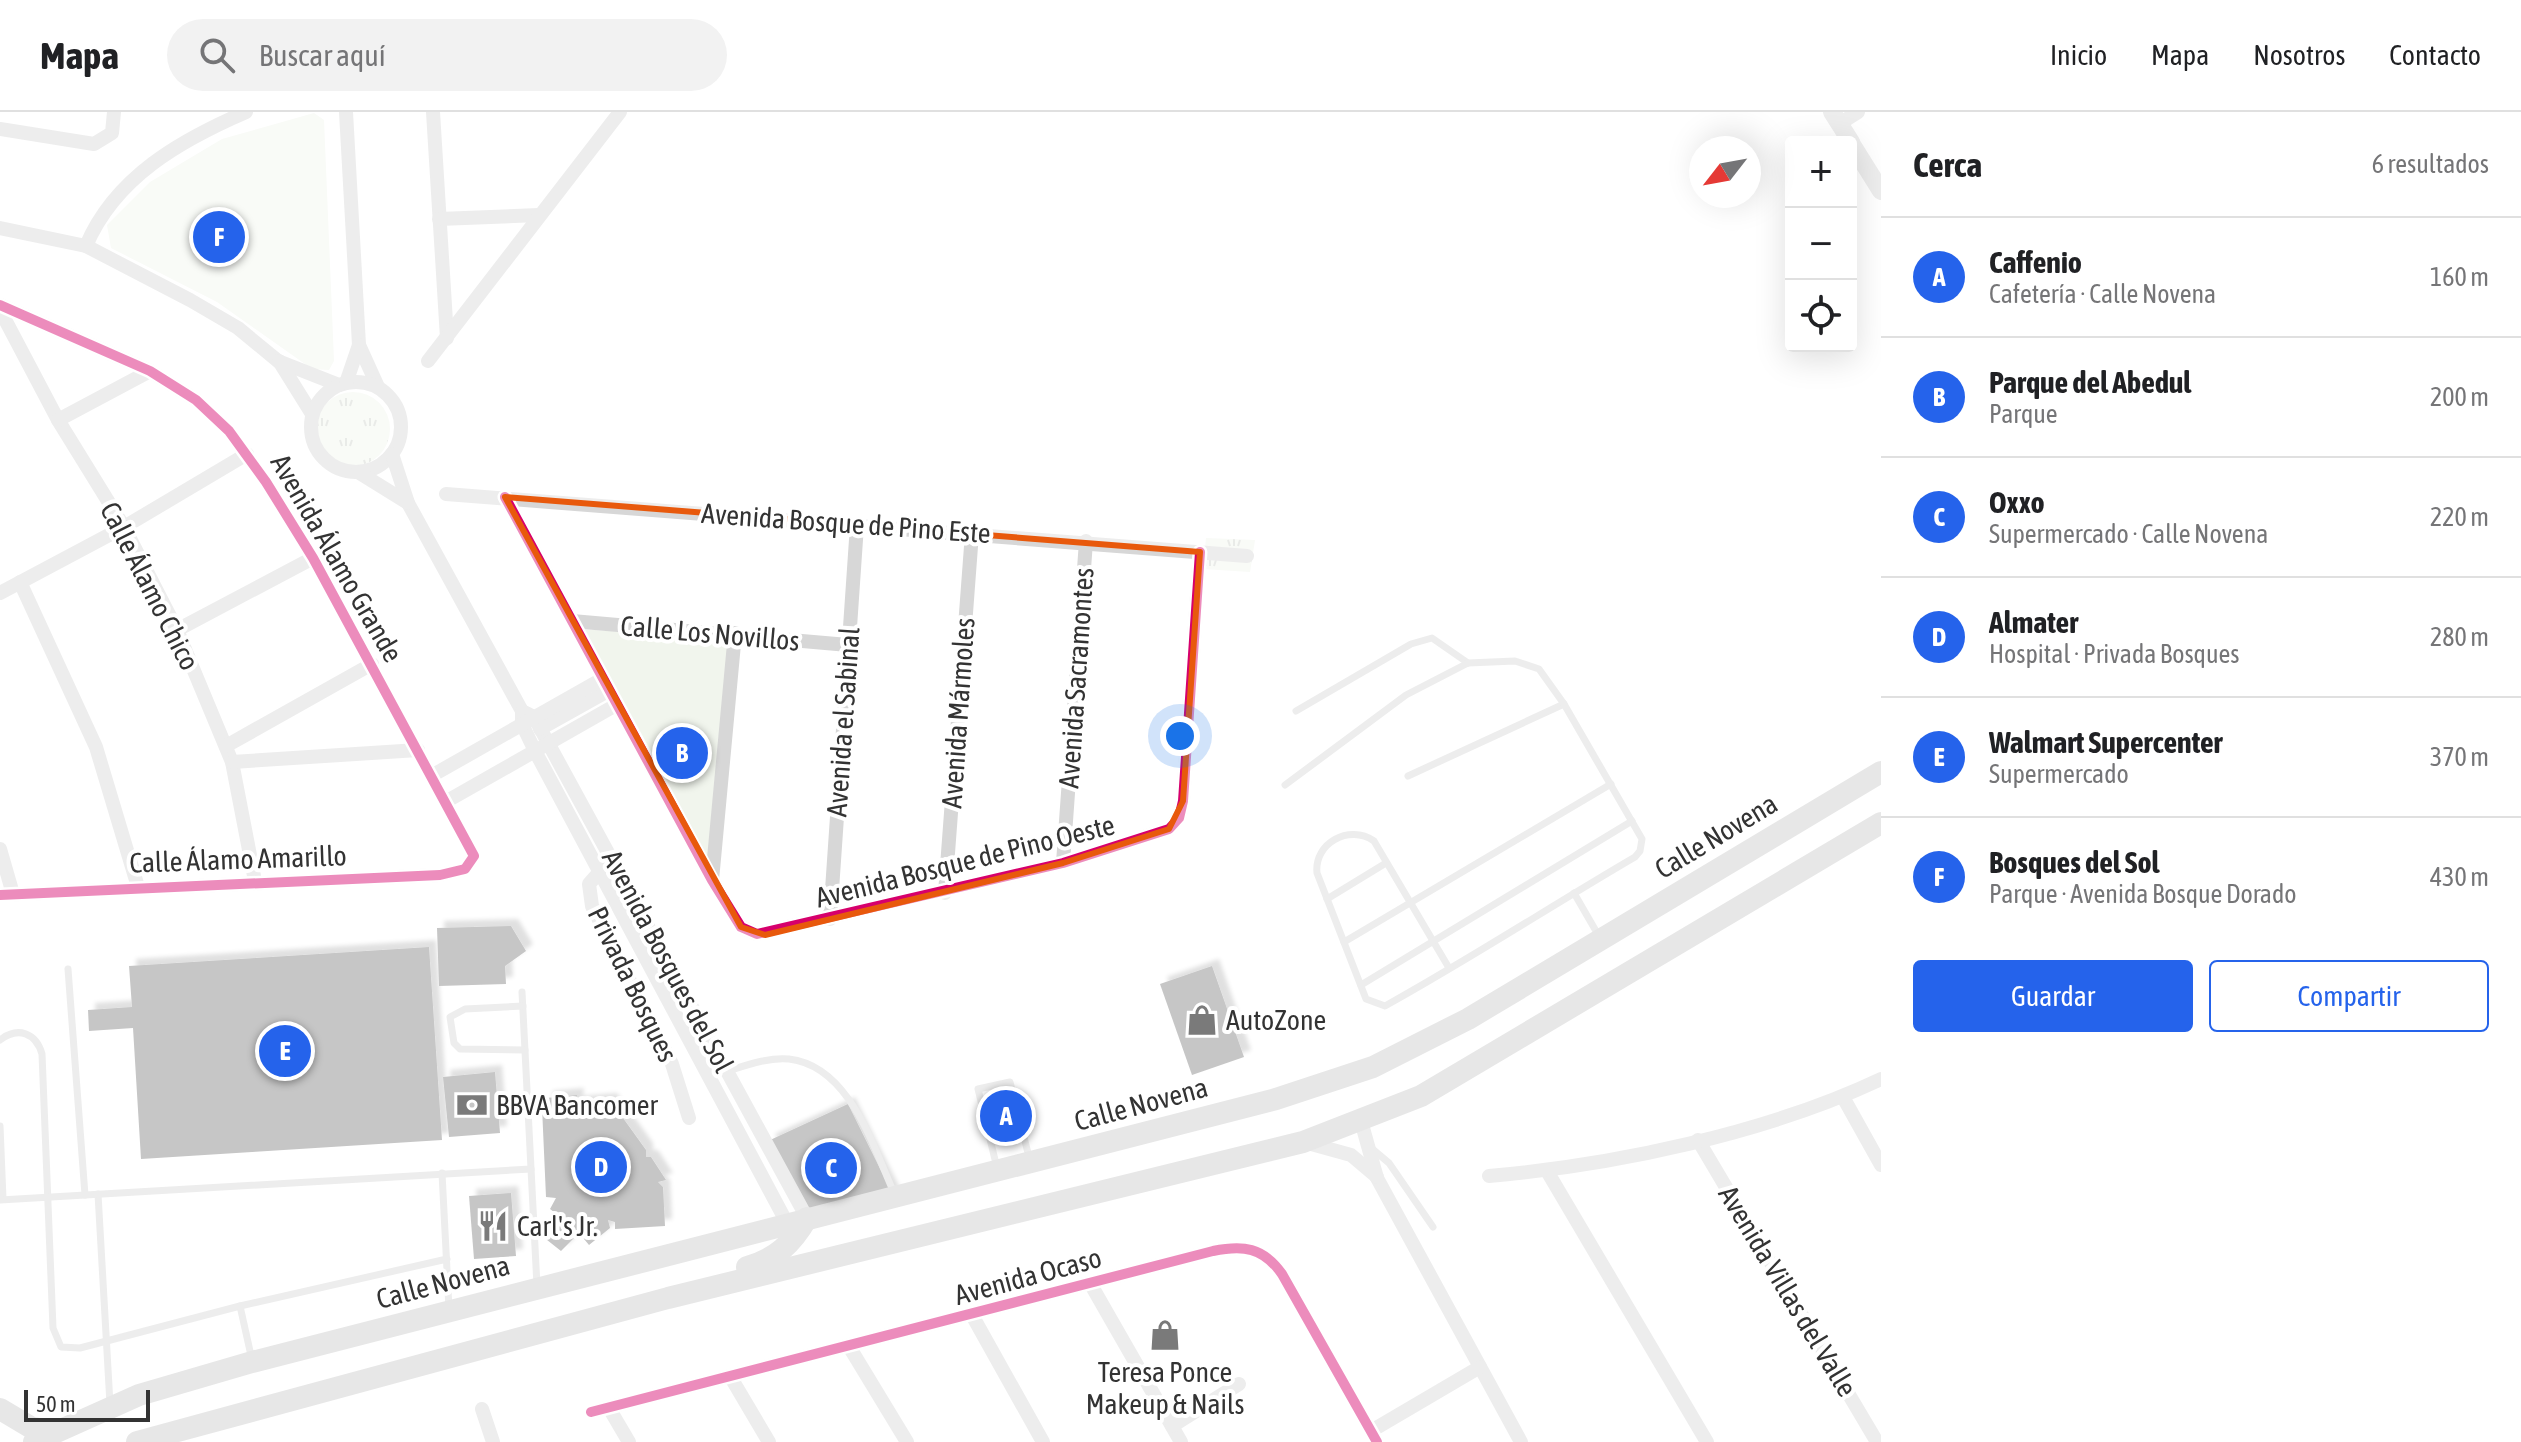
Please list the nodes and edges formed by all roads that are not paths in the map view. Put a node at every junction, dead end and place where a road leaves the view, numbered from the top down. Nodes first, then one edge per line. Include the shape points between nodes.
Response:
1 (114, 112) edge
2 (246, 112) edge
3 (346, 112) edge
4 (433, 112) edge
5 (620, 112) edge
6 (1858, 112) edge
7 (1836, 118) edge
8 (0, 129) edge
9 (1847, 136) edge
10 (1857, 152) edge
11 (1881, 191) edge
12 (539, 215) junction
13 (439, 219) junction
14 (0, 228) edge
15 (86, 246) junction
16 (0, 308) edge
17 (447, 338) junction
18 (359, 345) junction
19 (278, 361) junction
20 (428, 361) dead end
21 (150, 371) junction
22 (342, 384) junction
23 (378, 387) junction
24 (312, 414) junction
25 (58, 420) junction
26 (247, 454) junction
27 (392, 454) junction
28 (358, 472) junction
29 (446, 494) dead end
30 (505, 497) junction
31 (408, 503) junction
32 (857, 525) junction
33 (124, 527) junction
34 (972, 533) junction
35 (1086, 541) junction
36 (1200, 552) junction
37 (1247, 556) dead end
38 (313, 558) junction
39 (20, 582) junction
40 (0, 593) edge
41 (572, 621) junction
42 (177, 630) junction
43 (735, 633) junction
44 (848, 645) junction
45 (1468, 663) junction
46 (372, 664) junction
47 (609, 692) junction
48 (1564, 704) junction
49 (1296, 711) dead end
50 (530, 720) junction
51 (226, 746) junction
52 (542, 747) junction
53 (418, 750) junction
54 (232, 762) junction
55 (1881, 772) edge
56 (433, 775) junction
57 (1408, 776) dead end
58 (1611, 784) junction
59 (1285, 785) dead end
60 (447, 801) junction
61 (1632, 821) junction
62 (1881, 823) edge
63 (0, 849) edge
64 (614, 860) junction
65 (474, 861) joint
66 (1063, 863) junction
67 (1386, 863) junction
68 (599, 870) junction
69 (712, 880) junction
70 (255, 881) junction
71 (138, 887) junction
72 (945, 893) junction
73 (1574, 893) junction
74 (6, 895) edge
75 (1327, 899) junction
76 (1410, 902) junction
77 (830, 919) junction
78 (1601, 940) junction
79 (1433, 941) junction
80 (1344, 942) junction
81 (1449, 968) junction
82 (68, 969) dead end
83 (1361, 985) junction
84 (522, 992) dead end
85 (523, 1006) junction
86 (0, 1040) edge
87 (525, 1050) junction
88 (728, 1071) junction
89 (1881, 1079) edge
90 (1013, 1096) junction
91 (1843, 1097) junction
92 (982, 1104) junction
93 (689, 1118) dead end
94 (1361, 1121) junction
95 (0, 1126) edge
96 (1023, 1134) junction
97 (1698, 1140) junction
98 (991, 1142) junction
99 (1303, 1142) junction
100 (1368, 1146) junction
101 (1031, 1163) junction
102 (1881, 1165) edge
103 (531, 1169) junction
104 (1547, 1171) junction
105 (998, 1172) junction
106 (442, 1173) junction
107 (1489, 1176) dead end
108 (1377, 1178) junction
109 (98, 1194) junction
110 (85, 1195) junction
111 (46, 1196) junction
112 (896, 1197) junction
113 (2, 1199) edge
114 (797, 1221) junction
115 (1433, 1227) dead end
116 (447, 1259) junction
117 (1090, 1283) junction
118 (537, 1288) junction
119 (668, 1298) junction
120 (240, 1306) junction
121 (449, 1311) junction
122 (972, 1315) junction
123 (105, 1341) junction
124 (850, 1348) junction
125 (252, 1362) junction
126 (1480, 1367) junction
127 (730, 1376) junction
128 (1239, 1384) dead end
129 (110, 1406) junction
130 (609, 1408) junction
131 (0, 1409) edge
132 (482, 1409) dead end
133 (591, 1412) dead end
134 (1172, 1426) junction
135 (1374, 1436) edge
136 (43, 1437) edge
137 (489, 1441) edge
138 (137, 1442) edge
139 (629, 1442) edge
140 (769, 1442) edge
141 (907, 1442) edge
142 (1043, 1442) edge
143 (1181, 1442) edge
144 (1521, 1442) edge
145 (1707, 1442) edge
146 (1877, 1442) edge

1 - 8 street via 112,133 94,144
2 - 15 street via 179,144 146,168 96,221
3 - 18 street
4 - 13 street
5 - 12 street
6 - 7 street
7 - 9 street
10 - 11 street
12 - 13 street
12 - 17 street
13 - 17 street
14 - 15 street
15 - 19 street via 226,321
16 - 21 street, Avenida Álamo Grande
16 - 25 street, Calle Álamo Chico
17 - 20 street
18 - 22 street
18 - 23 street
19 - 22 street
19 - 24 street
21 - 25 street
21 - 26 street, Avenida Álamo Grande via 213,414
22 - 23 street
22 - 24 street via 318,401
23 - 27 street via 394,402 401,423
24 - 28 street via 317,451 331,465
25 - 33 street, Calle Álamo Chico
26 - 33 street
26 - 38 street, Avenida Álamo Grande
27 - 28 street via 377,467
27 - 31 street, Avenida Bosques del Sol
28 - 31 street, Avenida Bosques del Sol
29 - 30 street, Avenida Bosque de Pino Este
30 - 32 street, Avenida Bosque de Pino Este
30 - 41 street
31 - 50 street, Avenida Bosques del Sol
32 - 34 street, Avenida Bosque de Pino Este
32 - 44 street, Avenida el Sabinal
33 - 39 street
33 - 42 street, Calle Álamo Chico
34 - 35 street, Avenida Bosque de Pino Este
34 - 72 street, Avenida Mármoles
35 - 36 street, Avenida Bosque de Pino Este
35 - 66 street, Avenida Sacramontes
36 - 37 street, Avenida Bosque de Pino Este
36 - 66 street, Avenida Bosque de Pino Oeste via 1179,818 1160,835
38 - 42 street
38 - 46 street, Avenida Álamo Grande
39 - 40 street
39 - 71 street via 96,747
41 - 43 street, Calle Los Novillos
41 - 47 street
42 - 51 street, Calle Álamo Chico
43 - 44 street, Calle Los Novillos
43 - 69 street
44 - 77 street, Avenida el Sabinal
45 - 48 lane via 1515,661 1539,669
45 - 49 lane via 1432,638 1411,644
45 - 59 lane via 1406,695
46 - 51 street
46 - 53 street, Avenida Álamo Grande
47 - 50 street
47 - 52 street
47 - 69 street
48 - 57 lane
48 - 58 lane
50 - 52 street, Avenida Bosques del Sol
50 - 56 street
51 - 54 street, Calle Álamo Chico
52 - 60 street
52 - 64 street, Avenida Bosques del Sol
52 - 68 street, Avenida Bosques del Sol
53 - 54 street
53 - 56 street, Avenida Álamo Grande
54 - 70 street, Calle Álamo Chico
55 - 78 main road, Calle Novena
56 - 60 street, Avenida Álamo Grande
58 - 61 lane
58 - 76 lane
60 - 65 street, Avenida Álamo Grande
61 - 73 lane via 1642,839 1640,851
61 - 79 lane
62 - 94 main road via 1421,1096
63 - 74 street
64 - 68 street, Privada Bosques
64 - 88 street, Avenida Bosques del Sol
65 - 70 street, Calle Álamo Amarillo via 440,875
66 - 72 street, Avenida Bosque de Pino Oeste
67 - 75 lane
67 - 75 lane via 1374,841 1362,833 1351,832 1320,850 1317,873
67 - 76 lane
68 - 93 street, Privada Bosques via 588,890 592,906 681,1084
68 - 114 street, Avenida Bosques del Sol
69 - 77 street, Avenida Bosque de Pino Oeste via 741,927 765,935
70 - 71 street, Calle Álamo Amarillo
71 - 74 street, Calle Álamo Amarillo
72 - 77 street, Avenida Bosque de Pino Oeste
73 - 78 lane
73 - 81 lane
75 - 80 lane
76 - 79 lane
76 - 80 lane
78 - 101 main road, Calle Novena via 1468,1019 1373,1067 1276,1099
79 - 81 lane
79 - 83 lane
80 - 83 lane
81 - 83 lane via 1385,1006 1366,999
82 - 110 lane
84 - 85 lane
85 - 87 lane
85 - 87 lane via 465,1009 450,1017 460,1049
86 - 111 lane via 22,1033 34,1036 40,1047
87 - 103 lane
88 - 112 lane via 787,1059 825,1072 850,1102
88 - 114 street, Avenida Bosques del Sol
89 - 91 street
90 - 92 lane
90 - 92 lane via 1010,1082 978,1089
90 - 96 lane
91 - 97 street
91 - 102 street
92 - 98 lane
94 - 99 main road
94 - 100 street
95 - 113 lane
96 - 98 lane
96 - 101 lane
97 - 104 street
97 - 146 street, Avenida Villas del Valle
98 - 105 lane
99 - 108 street via 1351,1155
99 - 119 main road
100 - 108 street
100 - 115 lane via 1389,1163
101 - 105 main road, Calle Novena
103 - 106 lane
103 - 118 lane
104 - 107 street
104 - 145 street
105 - 112 main road, Calle Novena
106 - 109 lane
106 - 116 lane
108 - 126 street
109 - 110 lane
109 - 123 lane
110 - 111 lane
111 - 113 lane
111 - 123 lane via 56,1339 71,1349
112 - 114 main road, Calle Novena
114 - 118 main road, Calle Novena
114 - 119 main road via 792,1243 770,1258 697,1282
116 - 120 lane
116 - 121 lane
117 - 122 street, Avenida Ocaso
117 - 134 street
117 - 135 street, Avenida Ocaso via 1213,1251 1259,1251 1282,1274
118 - 121 main road, Calle Novena
119 - 138 main road
120 - 123 lane
120 - 125 lane
121 - 125 main road, Calle Novena
122 - 124 street, Avenida Ocaso
122 - 142 street
123 - 129 lane
124 - 127 street, Avenida Ocaso
124 - 141 street
125 - 129 main road, Calle Novena
126 - 135 street
126 - 144 street
127 - 130 street, Avenida Ocaso
127 - 140 street
128 - 134 street
129 - 136 main road, Calle Novena
130 - 133 street, Avenida Ocaso
130 - 139 street
131 - 136 main road
132 - 137 street
134 - 143 street

